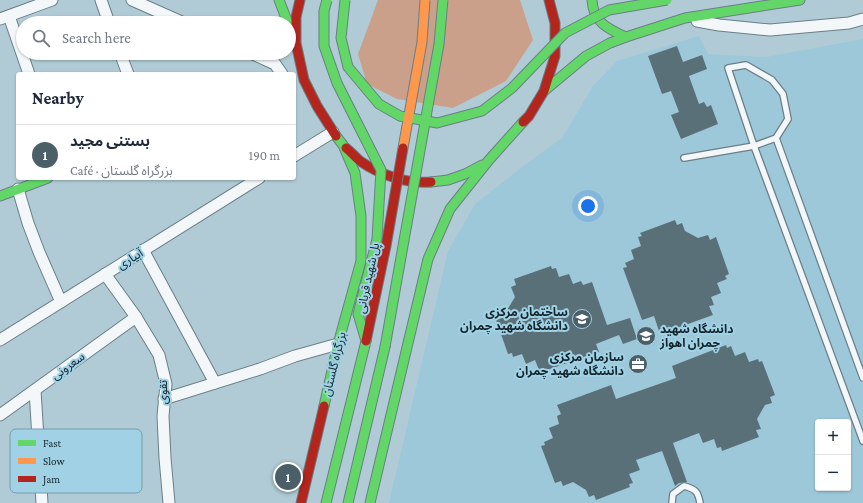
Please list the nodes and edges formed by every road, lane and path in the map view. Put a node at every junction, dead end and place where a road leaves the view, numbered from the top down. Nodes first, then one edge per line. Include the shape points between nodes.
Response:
1 (52, 0) edge
2 (101, 0) edge
3 (132, 0) edge
4 (279, 0) edge
5 (300, 0) edge
6 (327, 0) edge
7 (345, 0) edge
8 (425, 0) edge
9 (443, 0) edge
10 (549, 0) edge
11 (592, 0) edge
12 (667, 0) edge
13 (800, 0) edge
14 (107, 16) edge
15 (168, 16) edge
16 (286, 16) edge
17 (5, 18) edge
18 (685, 18) junction
19 (863, 20) edge
20 (626, 37) junction
21 (296, 43) joint
22 (16, 44) edge
23 (23, 60) edge
24 (123, 60) edge
25 (266, 60) edge
26 (28, 72) edge
27 (127, 72) edge
28 (281, 72) edge
29 (304, 80) junction
30 (296, 83) edge
31 (544, 92) junction
32 (333, 132) junction
33 (776, 138) junction
34 (343, 145) junction
35 (754, 146) junction
36 (296, 155) edge
37 (684, 158) dead end
38 (489, 160) junction
39 (43, 180) edge
40 (256, 180) edge
41 (18, 189) junction
42 (0, 196) edge
43 (143, 250) junction
44 (105, 274) junction
45 (61, 302) junction
46 (136, 317) junction
47 (0, 340) edge
48 (366, 341) junction
49 (338, 344) junction
50 (863, 378) edge
51 (214, 383) junction
52 (35, 390) junction
53 (164, 399) junction
54 (0, 415) edge
55 (37, 429) edge
56 (863, 441) edge
57 (41, 493) edge
58 (42, 503) edge
59 (169, 503) edge
60 (301, 503) edge
61 (326, 503) edge
62 (348, 503) edge
63 (370, 503) edge
64 (672, 503) edge
65 (700, 503) edge

1 - 17 street
2 - 14 street
3 - 15 street
4 - 16 main road
5 - 21 main road, بزرگراه گلستان via 296,17
6 - 48 main road, پل شهید قربانی, bridge via 324,11 324,46 337,83 381,170 377,239 358,314
7 - 12 main road, bridge via 341,38 348,67 379,104 400,116 437,123 482,111 512,88 565,33 609,10
8 - 48 main road, پل شهید قربانی, bridge via 422,42 386,246
9 - 62 main road, bridge via 439,44 385,347
10 - 31 main road via 555,23 555,56
11 - 20 main road via 591,7 596,18 610,30
13 - 18 main road
17 - 22 street
18 - 19 street via 719,26 770,30
18 - 20 main road
20 - 31 main road via 586,56
21 - 29 main road, بزرگراه گلستان
23 - 26 street
24 - 27 street
25 - 28 street via 275,64
29 - 30 main road
29 - 32 main road, بزرگراه گلستان via 316,106
31 - 38 main road via 528,116
32 - 34 main road, بزرگراه گلستان
32 - 36 street
33 - 35 lane
33 - 35 lane via 788,119 783,94 772,80 746,65 728,68
33 - 50 lane
34 - 38 main road via 375,171 415,182 428,183 454,178 478,168
34 - 49 main road, بزرگراه گلستان via 355,173 361,216 361,261
35 - 37 lane
35 - 56 lane
38 - 63 main road via 450,209 428,259
39 - 41 main road
40 - 43 street, آبیاری
41 - 42 main road
41 - 45 street via 39,252
43 - 44 street, آبیاری
43 - 51 street
44 - 45 street, آبیاری
44 - 46 street, تقوی
45 - 47 street, آبیاری
46 - 52 street, سعرونی
46 - 53 street, تقوی via 159,355 166,384
48 - 61 main road
49 - 51 street
49 - 60 main road, بزرگراه گلستان
51 - 53 street
52 - 54 street, سعرونی
52 - 55 street
53 - 59 street, تقوی
57 - 58 street
64 - 65 lane via 673,494 684,486 693,488 699,495

